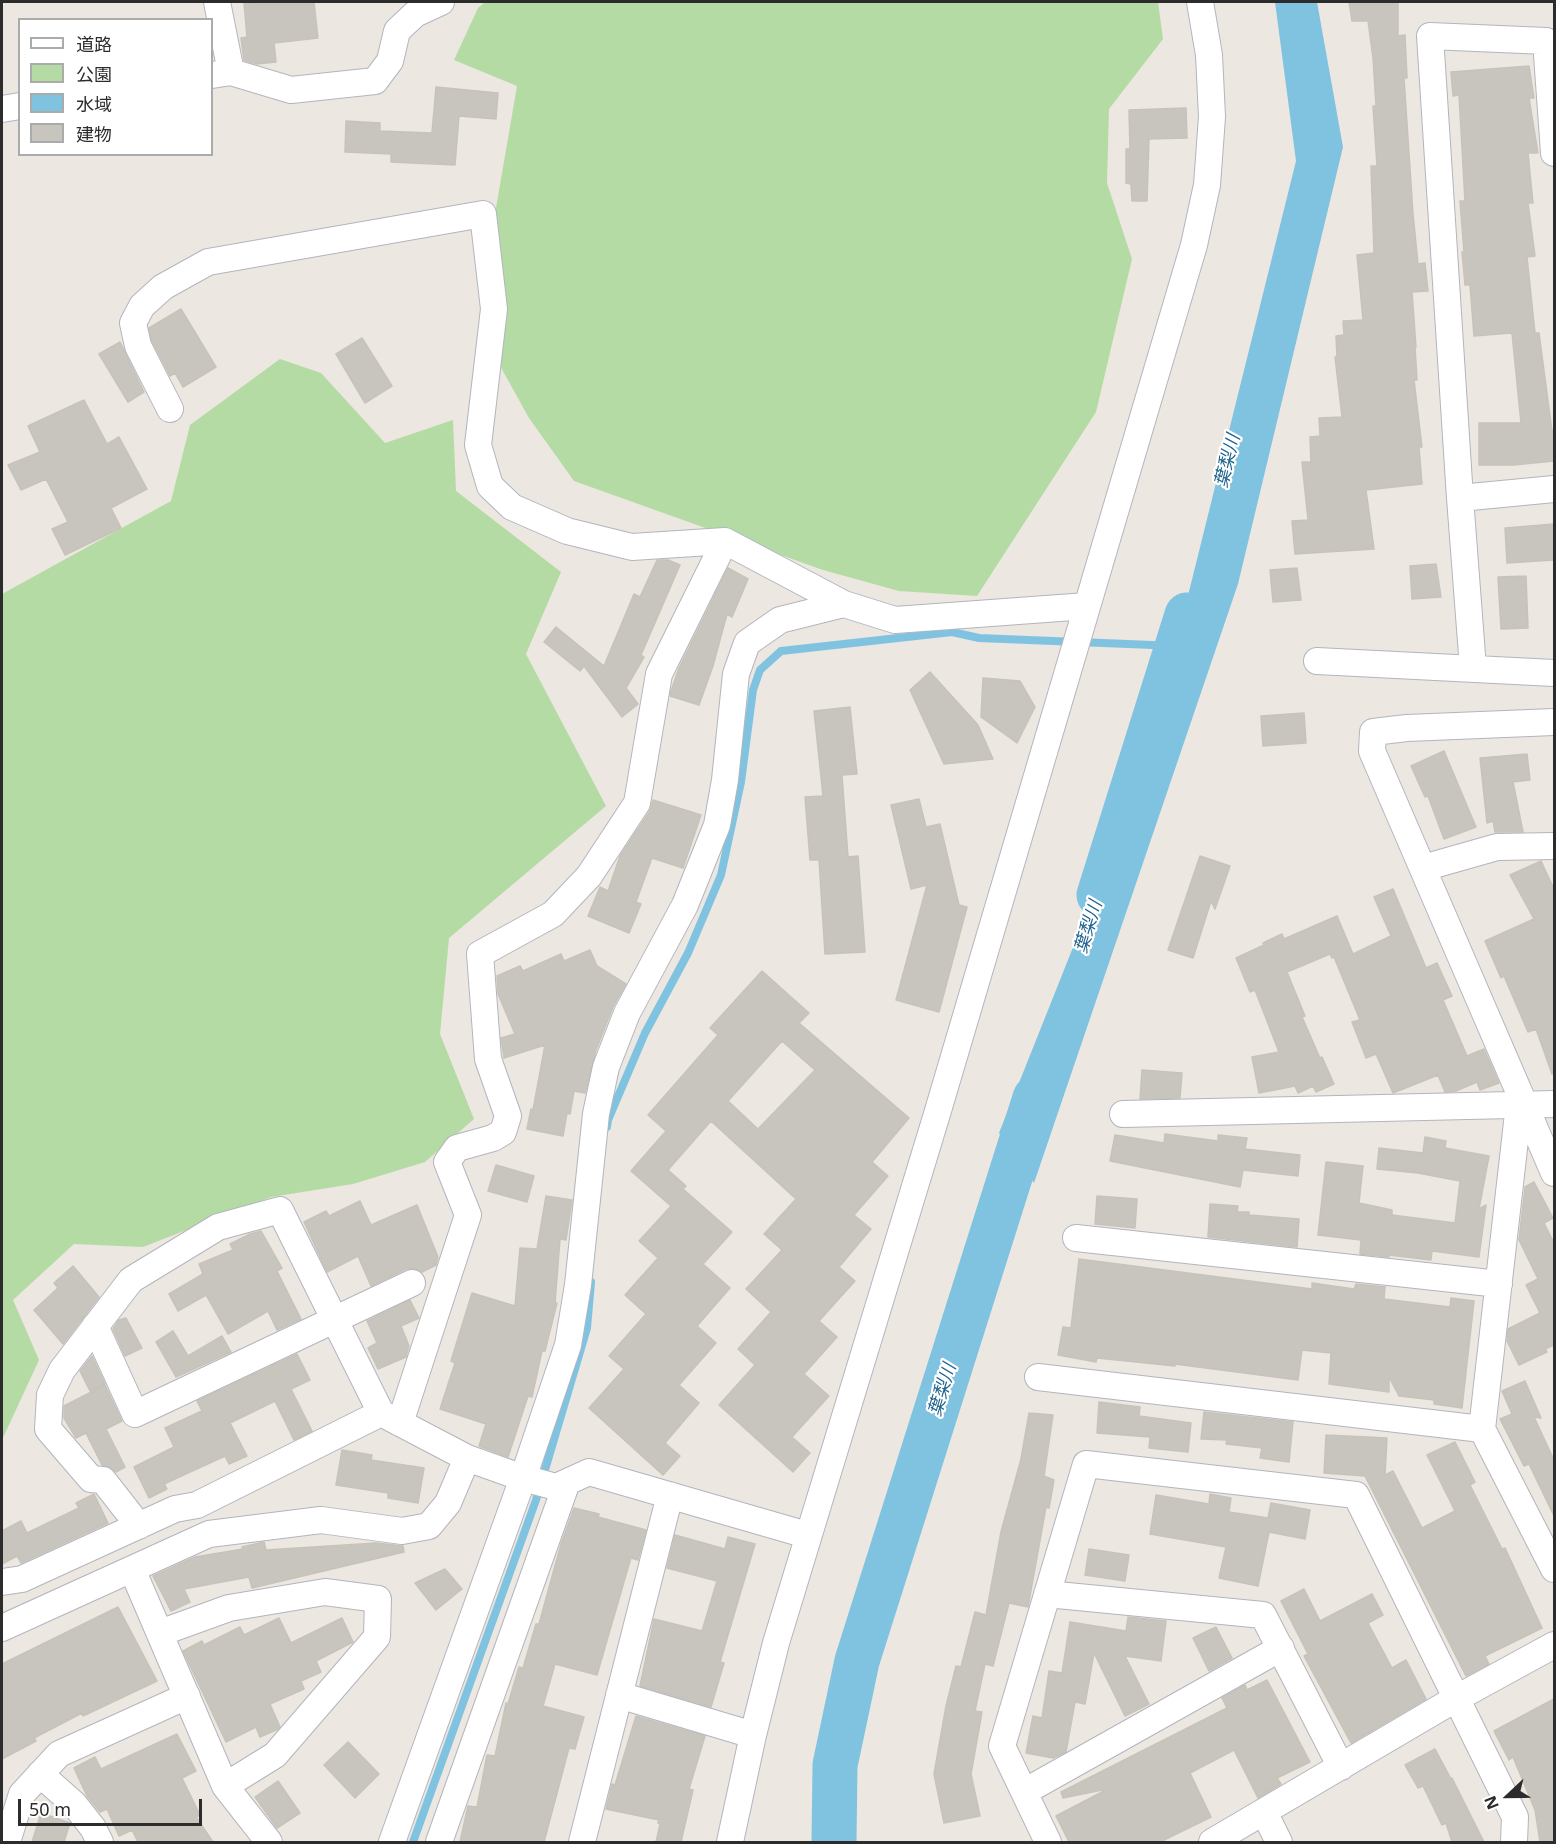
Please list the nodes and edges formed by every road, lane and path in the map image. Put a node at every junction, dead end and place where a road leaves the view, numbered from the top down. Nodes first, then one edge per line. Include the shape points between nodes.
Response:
1 (217, 2) edge
2 (441, 2) edge
3 (1200, 2) edge
4 (221, 74) edge
5 (18, 106) edge
6 (2, 109) edge
7 (1554, 153) edge
8 (170, 409) dead end
9 (1554, 489) edge
10 (1460, 498) junction
11 (725, 541) junction
12 (844, 604) junction
13 (1086, 606) junction
14 (1317, 661) dead end
15 (1473, 668) junction
16 (1554, 673) edge
17 (1554, 722) edge
18 (1554, 846) edge
19 (1423, 868) junction
20 (1554, 1104) edge
21 (1522, 1105) junction
22 (1123, 1114) dead end
23 (1554, 1173) edge
24 (1076, 1238) dead end
25 (412, 1283) dead end
26 (1499, 1284) junction
27 (334, 1319) junction
28 (95, 1326) junction
29 (1038, 1377) dead end
30 (391, 1418) junction
31 (1482, 1429) junction
32 (467, 1458) junction
33 (523, 1478) junction
34 (567, 1482) junction
35 (670, 1495) junction
36 (139, 1526) junction
37 (807, 1535) junction
38 (132, 1569) junction
39 (1554, 1569) edge
40 (2, 1582) edge
41 (1047, 1594) junction
42 (2, 1628) edge
43 (160, 1633) junction
44 (1554, 1645) edge
45 (1281, 1648) junction
46 (619, 1695) junction
47 (187, 1696) junction
48 (1457, 1698) junction
49 (753, 1735) junction
50 (1341, 1767) junction
51 (40, 1774) junction
52 (225, 1786) junction
53 (1024, 1792) junction
54 (1264, 1812) junction
55 (7, 1842) edge
56 (100, 1842) edge
57 (269, 1842) edge
58 (392, 1842) edge
59 (439, 1842) edge
60 (582, 1842) edge
61 (730, 1842) edge
62 (1048, 1842) edge
63 (1212, 1842) edge
64 (1279, 1842) edge
65 (1514, 1842) edge

1 - 4 street
2 - 4 street via 415,14 397,31 390,61 375,81 291,90
3 - 13 street via 1209,55 1212,117 1207,185 1194,245
5 - 6 street
7 - 10 street via 1546,41 1431,36
8 - 11 street via 138,346 133,323 142,306 163,287 208,262 483,214 494,309 478,445 490,486 512,507 567,531 632,547
9 - 10 street
10 - 15 street
11 - 12 street
11 - 30 street via 659,674 637,802 589,876 553,914 480,954 488,1059 508,1116 503,1132 457,1148 447,1162 468,1215
12 - 13 street via 895,620
12 - 33 street via 780,620 747,643 736,674 717,825 685,905 627,1013 606,1067 596,1114 568,1345
13 - 37 street via 937,1114
14 - 15 street
15 - 16 street
17 - 19 street via 1373,732 1372,751
18 - 19 street via 1497,847
19 - 21 street
20 - 21 street
21 - 22 street
21 - 23 street
21 - 26 street
24 - 26 street
25 - 27 street
26 - 31 street
27 - 28 street via 135,1414
27 - 28 street via 280,1210 218,1227 131,1280
27 - 30 street
28 - 36 street via 62,1370 50,1395 48,1429 91,1479 103,1480
29 - 31 street
30 - 32 street
30 - 36 street via 197,1505 175,1509
31 - 39 street
32 - 33 street
32 - 38 street via 448,1503 429,1526 402,1531 321,1520 209,1534
33 - 34 street via 556,1487
33 - 58 street
34 - 35 street via 589,1472
34 - 59 street
35 - 37 street
35 - 46 street
36 - 40 street via 22,1579
37 - 49 street
38 - 42 street
38 - 43 street
41 - 45 street via 1263,1615
41 - 48 street via 1086,1464 1356,1495
41 - 53 street via 1002,1746
43 - 47 street
43 - 52 street via 229,1608 325,1592 378,1599 377,1637 275,1755
44 - 48 street
45 - 50 street
45 - 53 street
46 - 49 street
46 - 60 street
47 - 51 street via 59,1754
47 - 52 street
48 - 50 street
48 - 65 street via 1515,1817
49 - 61 street
50 - 54 street
51 - 55 street via 22,1794
51 - 56 street via 74,1804
52 - 57 street
53 - 62 street
54 - 63 street
54 - 64 street

